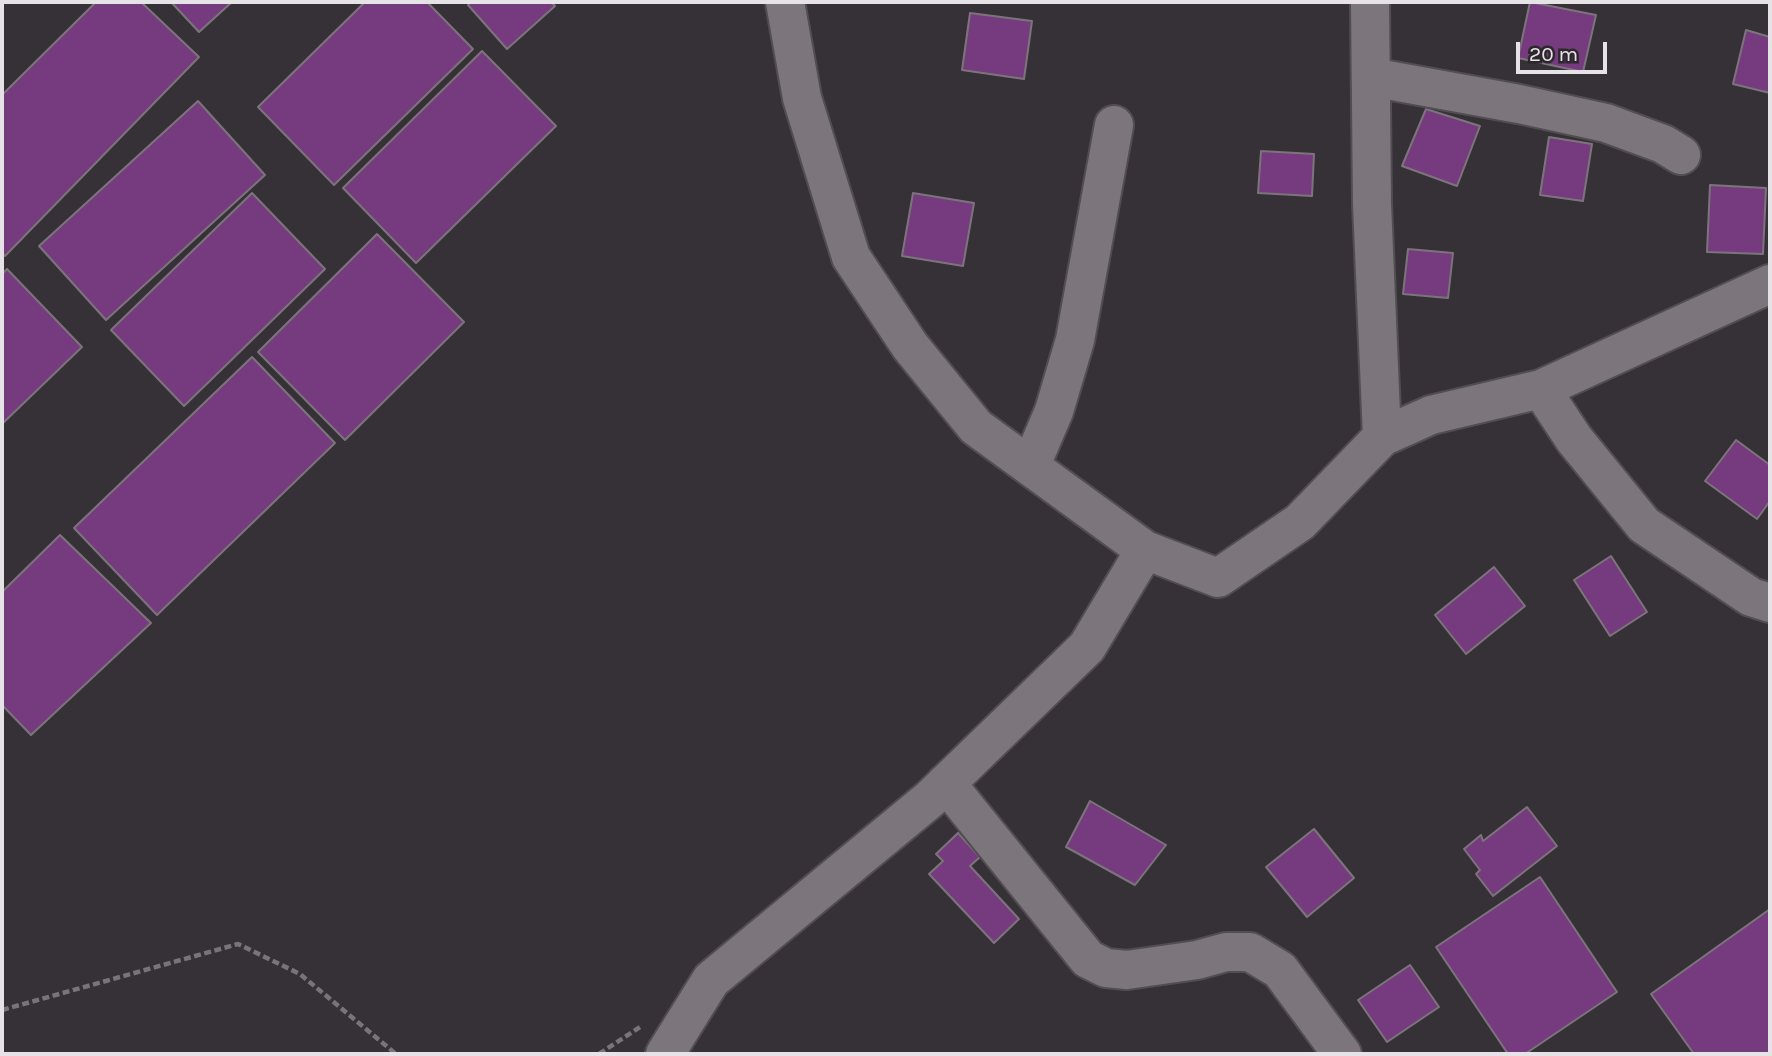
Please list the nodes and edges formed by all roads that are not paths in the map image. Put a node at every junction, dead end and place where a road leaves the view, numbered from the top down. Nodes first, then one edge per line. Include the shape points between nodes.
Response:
1 (785, 2) edge
2 (1370, 2) edge
3 (1371, 77) junction
4 (1114, 125) dead end
5 (1681, 155) dead end
6 (1770, 284) edge
7 (1541, 389) junction
8 (1382, 437) junction
9 (1031, 465) junction
10 (1144, 550) junction
11 (1770, 603) edge
12 (946, 783) junction
13 (665, 1054) edge
14 (1342, 1054) edge

1 - 9 street via 802,98 851,257 909,346 976,426
2 - 3 street
3 - 5 street via 1606,124
3 - 8 street
4 - 9 street via 1075,340 1054,411
6 - 7 street
7 - 8 street via 1431,415
7 - 11 street via 1574,439 1644,525 1751,597
8 - 10 street via 1300,522 1218,578
9 - 10 street
10 - 12 street via 1087,647
12 - 13 street via 711,980
12 - 14 street via 1088,959 1106,968 1127,970 1250,952 1280,970

